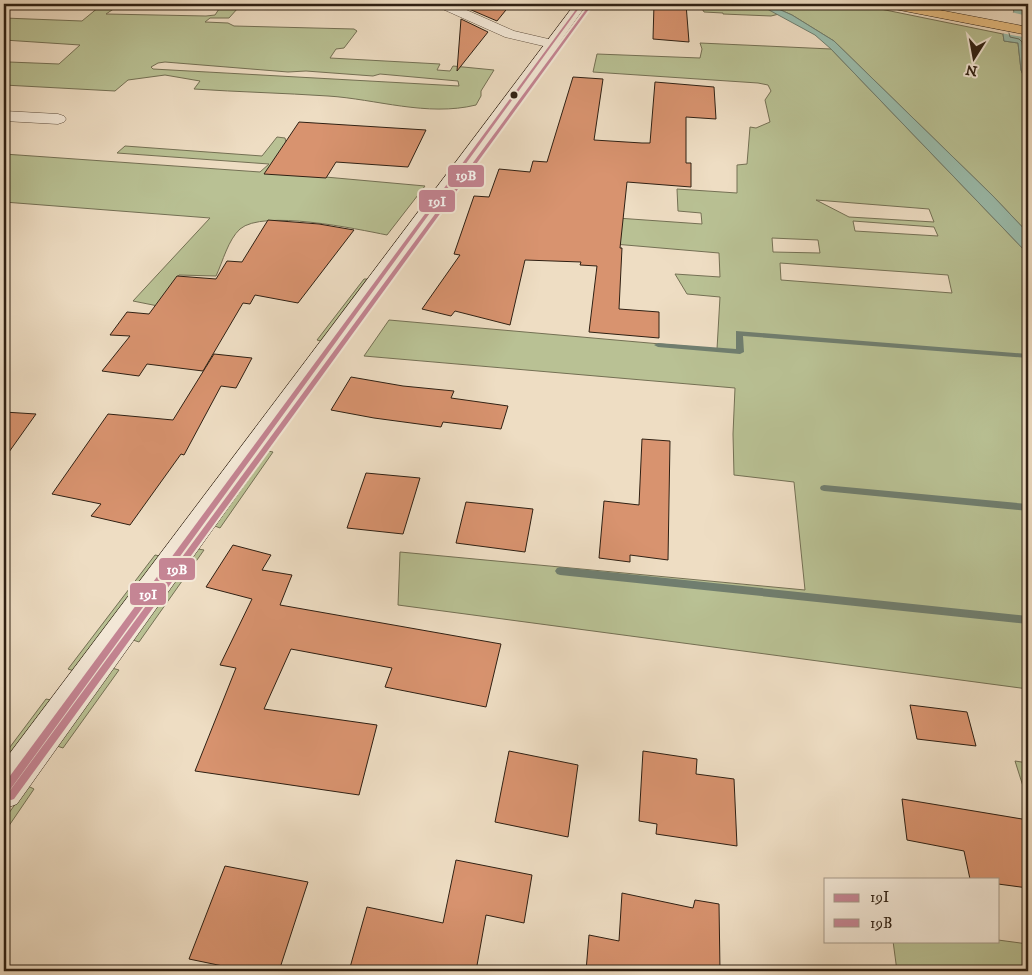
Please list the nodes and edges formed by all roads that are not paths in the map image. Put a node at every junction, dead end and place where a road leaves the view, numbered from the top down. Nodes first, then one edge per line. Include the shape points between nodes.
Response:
1 (443, 4) edge
2 (581, 4) edge
3 (889, 4) edge
4 (934, 4) edge
5 (1028, 22) edge
6 (1028, 32) edge
7 (557, 36) junction
8 (4, 116) edge
9 (58, 119) dead end
10 (4, 791) edge

1 - 7 main road via 527,41
2 - 7 main road
3 - 6 highway
4 - 5 highway
7 - 10 main road
8 - 9 main road

